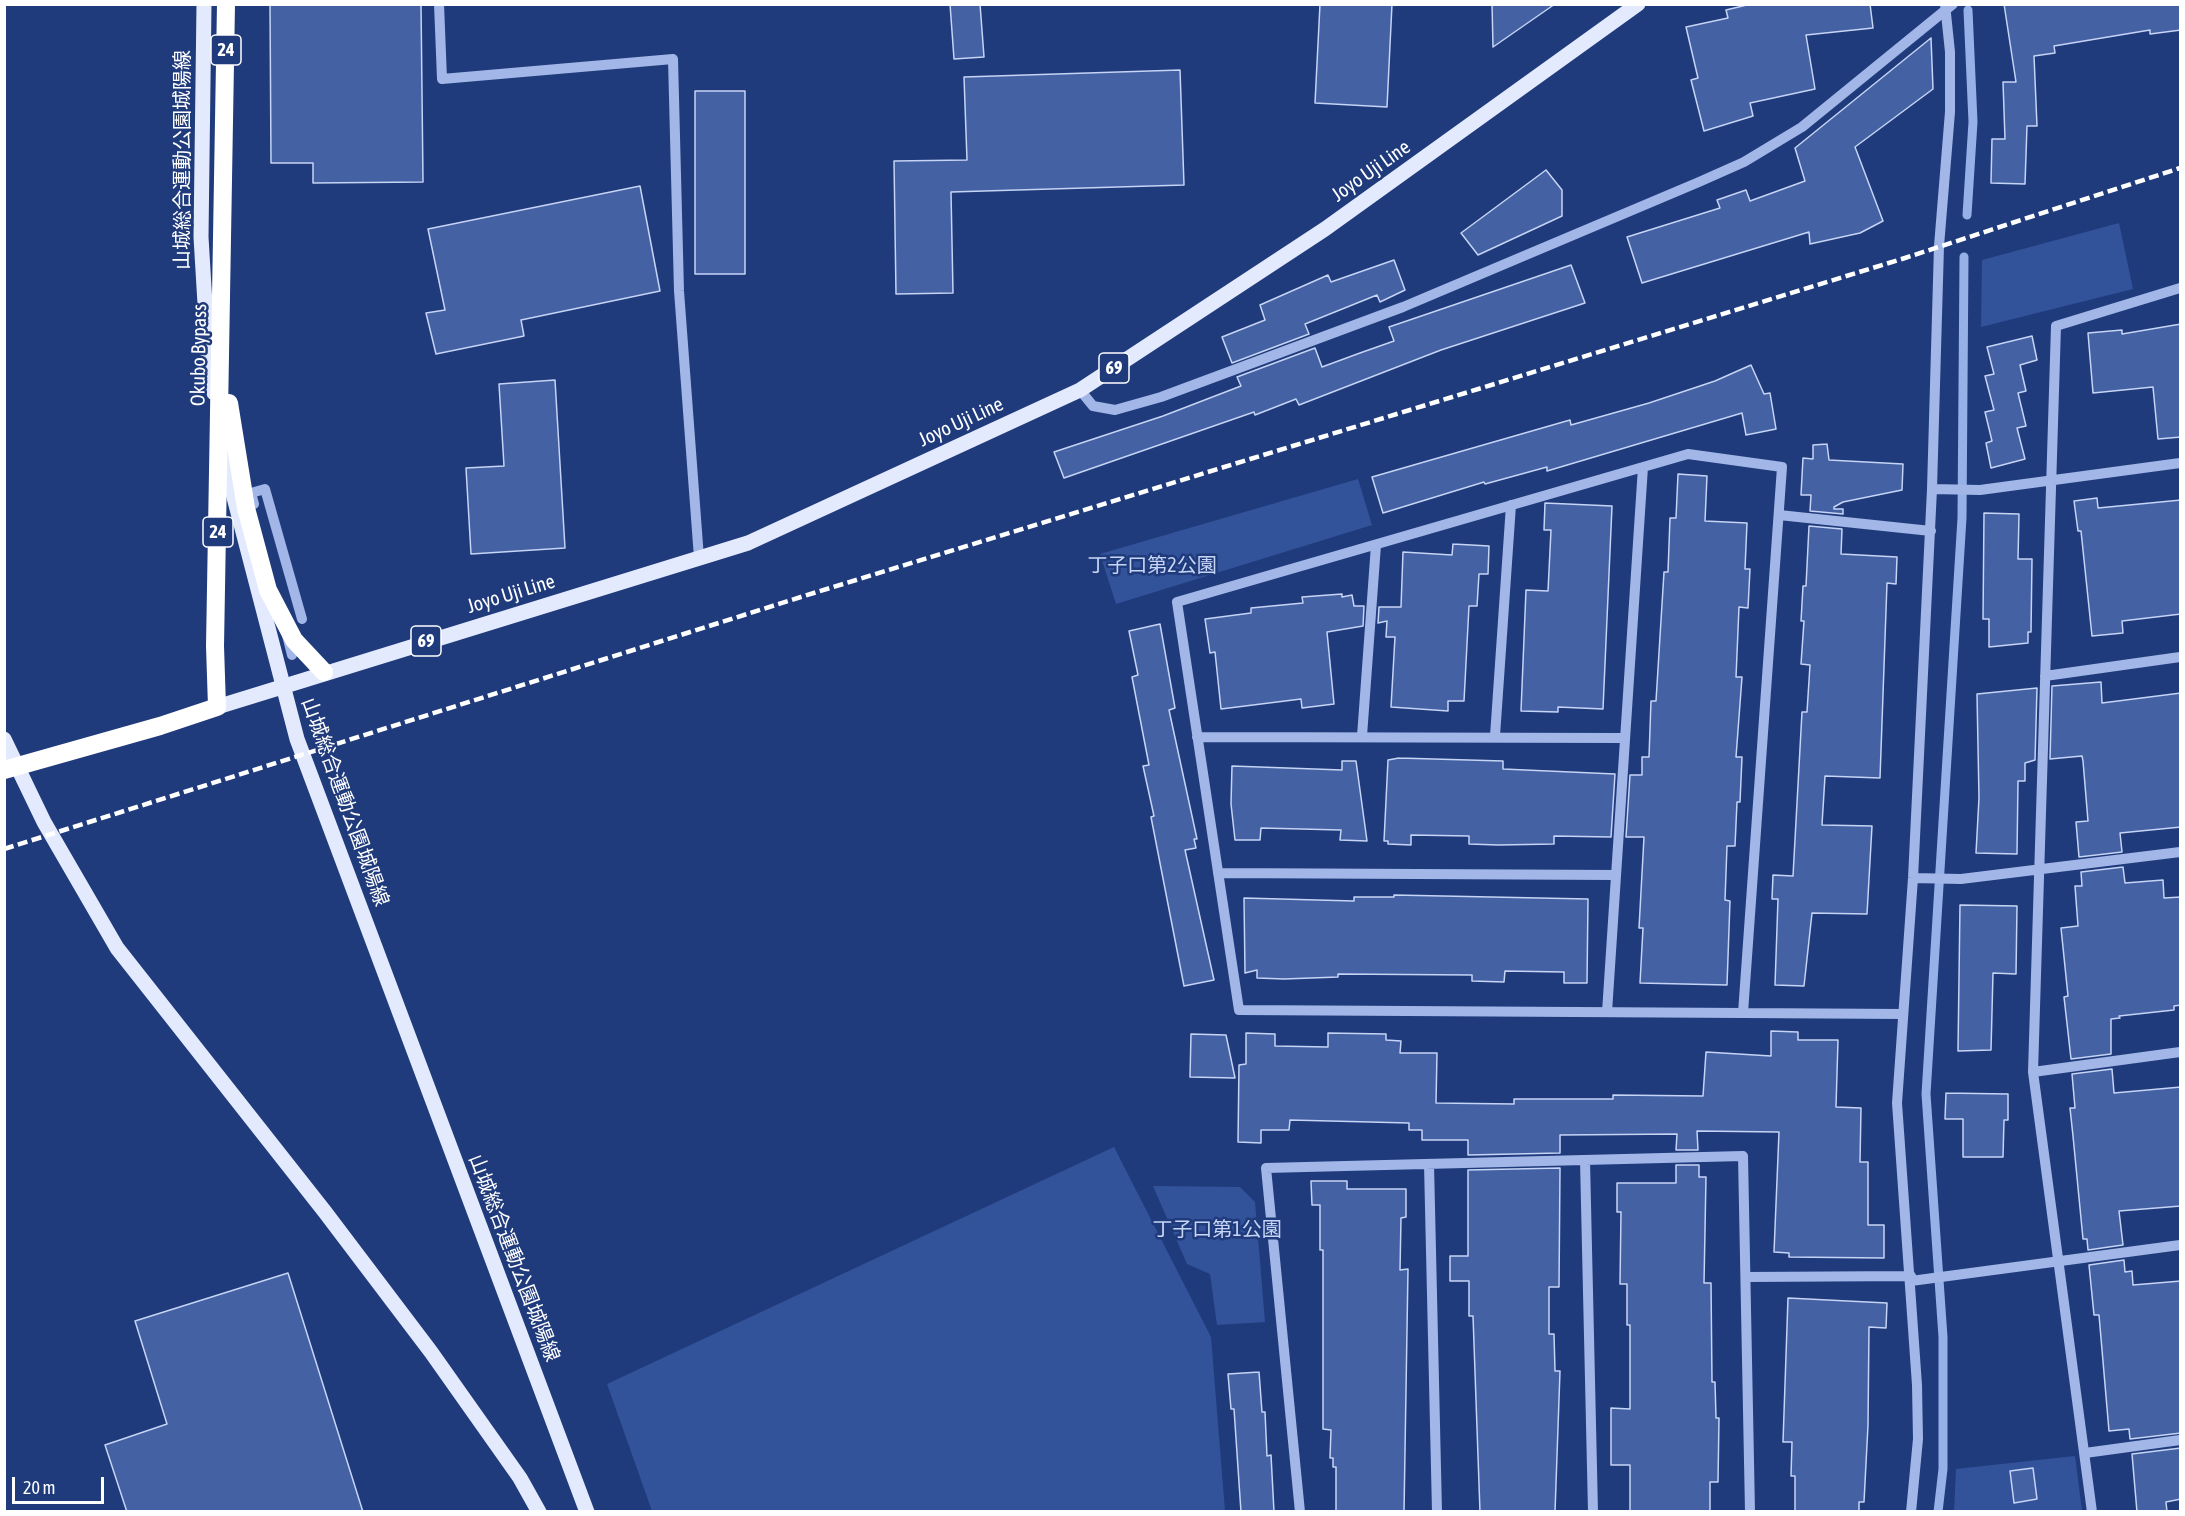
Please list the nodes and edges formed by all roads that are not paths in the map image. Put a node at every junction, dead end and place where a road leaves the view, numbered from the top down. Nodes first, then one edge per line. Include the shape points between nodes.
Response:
1 (204, 4) edge
2 (226, 4) edge
3 (439, 4) edge
4 (1638, 4) edge
5 (1948, 7) edge
6 (2181, 288) edge
7 (221, 357) junction
8 (1080, 390) junction
9 (2181, 463) edge
10 (1643, 467) junction
11 (2052, 480) junction
12 (1932, 489) junction
13 (1511, 505) junction
14 (1779, 515) junction
15 (1930, 531) junction
16 (1376, 545) junction
17 (699, 558) junction
18 (302, 619) dead end
19 (292, 656) dead end
20 (2181, 657) edge
21 (324, 672) junction
22 (2045, 676) junction
23 (217, 707) junction
24 (1362, 736) junction
25 (1495, 736) junction
26 (1197, 737) junction
27 (1625, 738) junction
28 (4, 739) edge
29 (4, 770) edge
30 (2181, 852) edge
31 (2039, 871) junction
32 (1218, 873) junction
33 (1616, 875) junction
34 (1913, 878) junction
35 (1607, 1012) junction
36 (1743, 1013) junction
37 (1903, 1014) junction
38 (2181, 1052) edge
39 (2033, 1072) junction
40 (1585, 1160) junction
41 (1429, 1164) junction
42 (2181, 1245) edge
43 (2057, 1262) junction
44 (1747, 1277) junction
45 (1911, 1278) junction
46 (2181, 1440) edge
47 (2085, 1453) junction
48 (539, 1512) edge
49 (587, 1512) edge
50 (1300, 1512) edge
51 (1437, 1512) edge
52 (1593, 1512) edge
53 (1750, 1512) edge
54 (1911, 1512) edge
55 (2092, 1512) edge

1 - 49 main road, 山城総合運動公園城陽線 via 201,237 208,354 226,470 297,739
2 - 7 highway, Okubo Bypass / 24
3 - 17 street via 442,79 673,59 679,291
4 - 8 main road, Joyo Uji Line / 69 via 1325,229
5 - 8 street via 1802,128 1744,162 1699,182 1403,307 1161,397 1115,410 1093,406
5 - 12 street via 1950,112 1939,246
6 - 11 street via 2056,326
7 - 21 highway via 246,508 268,590 294,640
7 - 23 highway, Okubo Bypass / 24
8 - 17 main road, Joyo Uji Line / 69 via 748,543
9 - 11 street
10 - 13 street
10 - 14 street via 1688,454 1782,467
10 - 27 street
11 - 12 street via 1980,490
11 - 22 street
12 - 15 street
13 - 16 street
13 - 25 street
14 - 15 street
14 - 36 street
15 - 34 street
16 - 24 street
16 - 26 street via 1177,602
17 - 21 main road, Joyo Uji Line / 69
18 - 19 street via 265,489 251,493
20 - 22 street
21 - 23 main road, Joyo Uji Line / 69
22 - 31 street
23 - 29 highway
24 - 25 street
24 - 26 street
25 - 27 street
26 - 32 street
27 - 33 street
28 - 48 main road via 44,822 117,948 431,1352 520,1478
30 - 31 street
31 - 34 street via 1961,879
31 - 39 street
32 - 33 street
32 - 35 street via 1239,1011
33 - 35 street
34 - 37 street
35 - 36 street
36 - 37 street
37 - 45 street via 1897,1103
38 - 39 street
39 - 43 street
40 - 41 street
40 - 44 street via 1743,1156
40 - 52 street
41 - 50 street via 1266,1168
41 - 51 street
42 - 43 street
43 - 45 street via 1955,1277
43 - 47 street
44 - 45 street
44 - 53 street
45 - 54 street via 1918,1438
46 - 47 street
47 - 55 street

